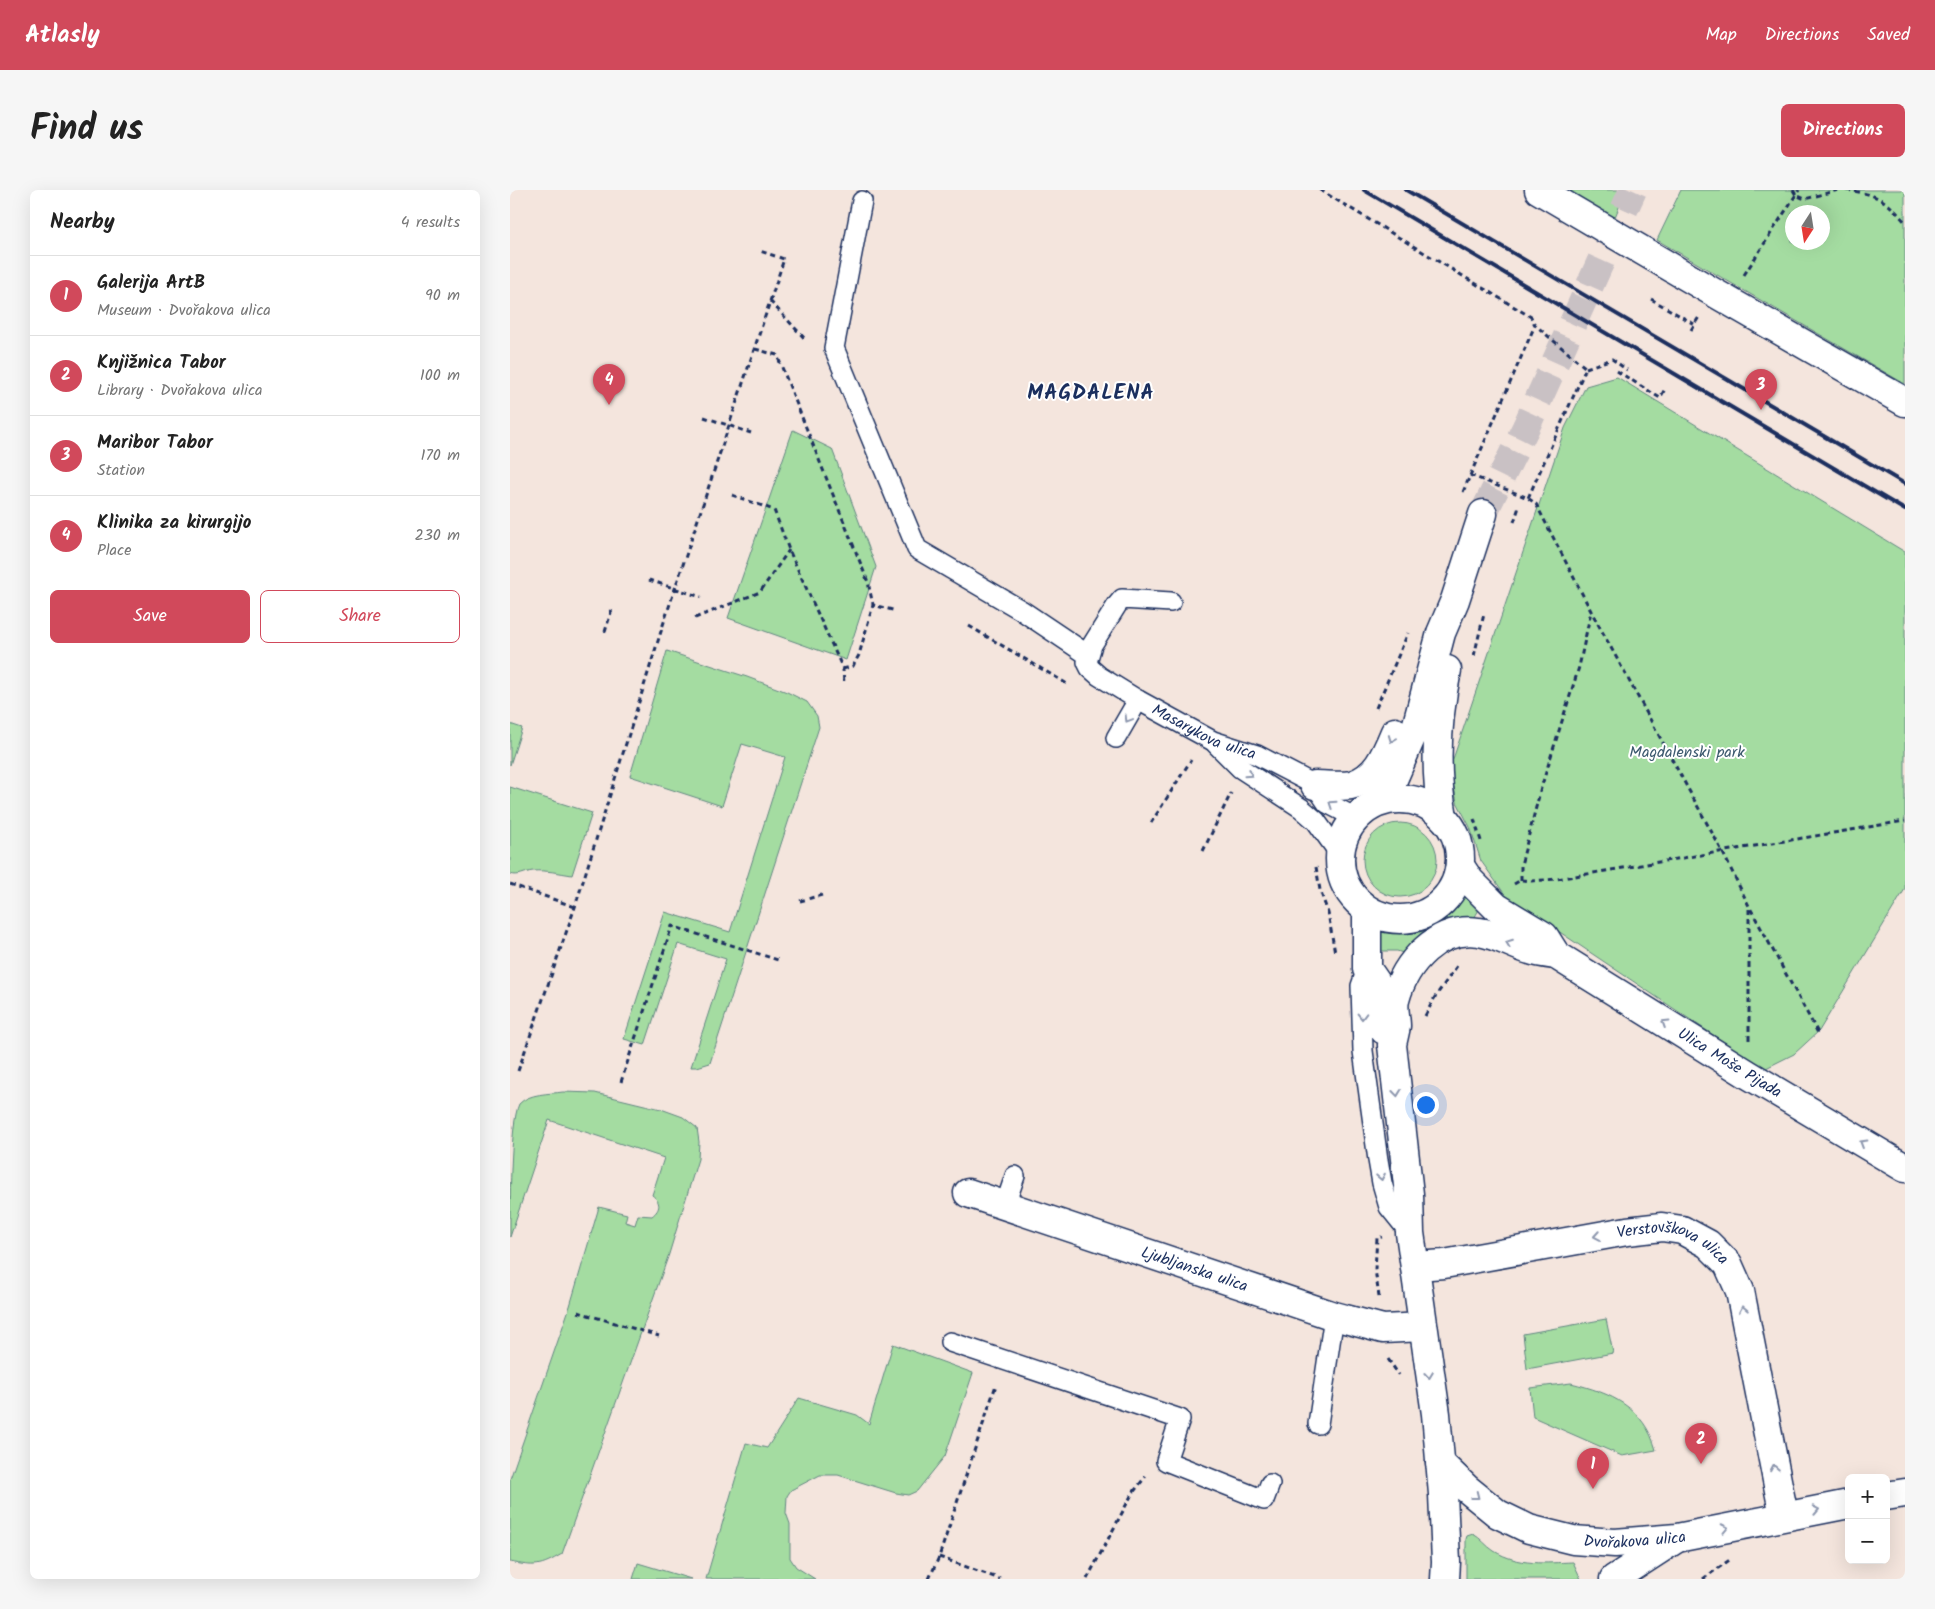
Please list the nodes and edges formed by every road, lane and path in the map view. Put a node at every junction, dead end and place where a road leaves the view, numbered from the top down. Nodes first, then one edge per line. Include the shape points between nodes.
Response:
1 (1320, 190) edge
2 (1539, 190) edge
3 (1793, 190) edge
4 (1799, 190) edge
5 (1838, 190) edge
6 (1846, 190) edge
7 (1796, 195) junction
8 (862, 201) dead end
9 (1905, 222) edge
10 (760, 251) dead end
11 (1742, 278) dead end
12 (1651, 299) dead end
13 (770, 301) junction
14 (1694, 324) dead end
15 (1535, 326) junction
16 (806, 340) dead end
17 (755, 348) junction
18 (1586, 368) junction
19 (1626, 370) dead end
20 (1617, 371) dead end
21 (1664, 391) dead end
22 (1905, 402) edge
23 (704, 417) dead end
24 (729, 426) junction
25 (751, 433) dead end
26 (1470, 474) dead end
27 (732, 495) dead end
28 (1519, 507) dead end
29 (1482, 514) tunnel mouth
30 (1512, 525) dead end
31 (789, 550) junction
32 (649, 580) dead end
33 (675, 589) junction
34 (701, 597) dead end
35 (1455, 600) junction
36 (1171, 602) dead end
37 (872, 605) junction
38 (1486, 607) dead end
39 (612, 609) dead end
40 (896, 611) dead end
41 (1591, 611) junction
42 (695, 618) dead end
43 (969, 626) dead end
44 (605, 632) dead end
45 (1088, 655) junction
46 (1473, 662) dead end
47 (843, 669) junction
48 (844, 684) dead end
49 (1070, 685) dead end
50 (1138, 700) junction
51 (1116, 738) dead end
52 (1213, 741) junction
53 (1191, 760) dead end
54 (1315, 785) junction
55 (1234, 786) dead end
56 (1380, 801) junction
57 (1471, 812) dead end
58 (1443, 817) junction
59 (1354, 818) junction
60 (1905, 821) edge
61 (1151, 823) dead end
62 (1482, 845) dead end
63 (1203, 851) dead end
64 (1722, 851) junction
65 (1328, 858) junction
66 (1460, 866) junction
67 (1521, 880) junction
68 (510, 884) edge
69 (1508, 888) dead end
70 (822, 895) dead end
71 (800, 901) dead end
72 (1749, 906) junction
73 (575, 907) junction
74 (1368, 910) junction
75 (1556, 955) junction
76 (781, 960) dead end
77 (1337, 962) dead end
78 (1459, 963) dead end
79 (1367, 968) junction
80 (1424, 1022) dead end
81 (1818, 1033) dead end
82 (1749, 1042) dead end
83 (1392, 1045) junction
84 (518, 1071) dead end
85 (622, 1082) dead end
86 (1905, 1168) edge
87 (1015, 1176) dead end
88 (968, 1193) dead end
89 (1005, 1205) junction
90 (1410, 1233) junction
91 (1377, 1238) dead end
92 (1416, 1266) junction
93 (1375, 1269) dead end
94 (578, 1312) dead end
95 (1334, 1316) junction
96 (1423, 1327) junction
97 (658, 1336) dead end
98 (950, 1342) dead end
99 (1004, 1361) junction
100 (1318, 1424) dead end
101 (1166, 1460) junction
102 (1440, 1463) junction
103 (1270, 1484) dead end
104 (1905, 1492) edge
105 (1890, 1495) edge
106 (1845, 1505) edge
107 (1784, 1516) junction
108 (1677, 1538) junction
109 (939, 1557) junction
110 (1737, 1558) dead end
111 (929, 1579) edge
112 (1000, 1579) edge
113 (1087, 1579) edge
114 (1445, 1579) edge
115 (1614, 1579) edge
116 (1703, 1579) edge

1 - 15 path via 1531,317
2 - 22 street
3 - 7 path
4 - 7 path
5 - 7 path via 1805,198
6 - 9 path via 1872,194 1895,209
7 - 11 path
8 - 45 lane via 834,348 917,549
10 - 13 path via 784,259
12 - 14 path
13 - 16 path
13 - 17 path
15 - 18 path
15 - 26 path
17 - 24 path
17 - 37 path via 777,355 868,582
18 - 19 path via 1612,359
18 - 41 path via 1528,498 1536,504
20 - 21 path via 1660,398
23 - 24 path
24 - 25 path
24 - 33 path
27 - 31 path via 774,510
28 - 30 path
29 - 35 street
31 - 42 path via 760,592
31 - 47 path
32 - 33 path
33 - 34 path
33 - 73 path
35 -> 54 street via 1427,640 1388,750 1379,765 1370,776 1351,785
35 - 56 street via 1441,633 1417,724 1391,784
35 - 58 street via 1453,640 1443,690 1437,758
36 - 45 lane via 1122,599
37 - 40 path
37 - 47 path via 859,655 853,666
38 - 46 path
39 - 44 path
41 - 64 path
41 - 67 path via 1579,667 1541,788 1521,865
43 - 49 path
45 - 50 lane, Masarykova ulica via 1087,662 1095,672
47 - 48 path
50 -> 51 lane
50 - 52 lane, Masarykova ulica
52 - 54 lane, Masarykova ulica via 1257,755
52 -> 65 lane via 1240,768 1316,821
53 - 61 path
59 -> 54 lane, Masarykova ulica via 1327,803
55 - 63 path
56 - 58 street via 1411,799 1434,809
56 - 59 street
57 - 62 path
58 - 66 street via 1457,838
59 - 65 street
60 - 64 path
64 - 67 path via 1556,879
64 - 72 path
65 - 74 street via 1340,870 1351,894
65 - 77 path via 1320,890 1328,913
66 - 74 street via 1453,888 1436,907 1422,915 1400,919 1383,917
66 - 75 street via 1496,907 1544,936
67 - 69 path
68 - 73 path
70 - 71 path
72 - 81 path
72 - 82 path
73 - 84 path
74 - 79 street
75 -> 83 street via 1532,951 1481,932 1463,931 1431,944 1418,956 1400,986 1395,1001 1396,1026
86 -> 75 street, Ulica Moše Pijada
76 - 85 path via 672,926
78 - 80 path via 1435,997
79 - 83 street via 1376,982 1383,1028
79 -> 90 lane via 1361,986 1363,1051 1376,1151 1389,1206
83 -> 90 street via 1409,1194
87 - 89 lane
88 - 89 street, Ljubljanska ulica
89 - 95 street, Ljubljanska ulica
90 - 92 street
91 - 93 path
92 - 96 street
107 -> 92 street, Verstovškova ulica via 1740,1291 1728,1264 1708,1244 1682,1230 1662,1227
94 - 97 path
95 - 96 street, Ljubljanska ulica via 1383,1329
95 - 100 lane
96 -> 102 street
98 - 99 lane
99 - 101 lane via 1180,1419
99 - 109 path
101 - 103 lane via 1264,1500
101 - 113 path via 1150,1471 1132,1494
102 -> 108 street, Dvořakova ulica via 1498,1514 1529,1529 1573,1540 1615,1543
102 - 114 street
104 - 105 street
107 -> 106 street, Dvořakova ulica
108 -> 107 street, Dvořakova ulica
108 - 115 street
109 - 111 path
109 - 112 path
110 - 116 path via 1729,1560

